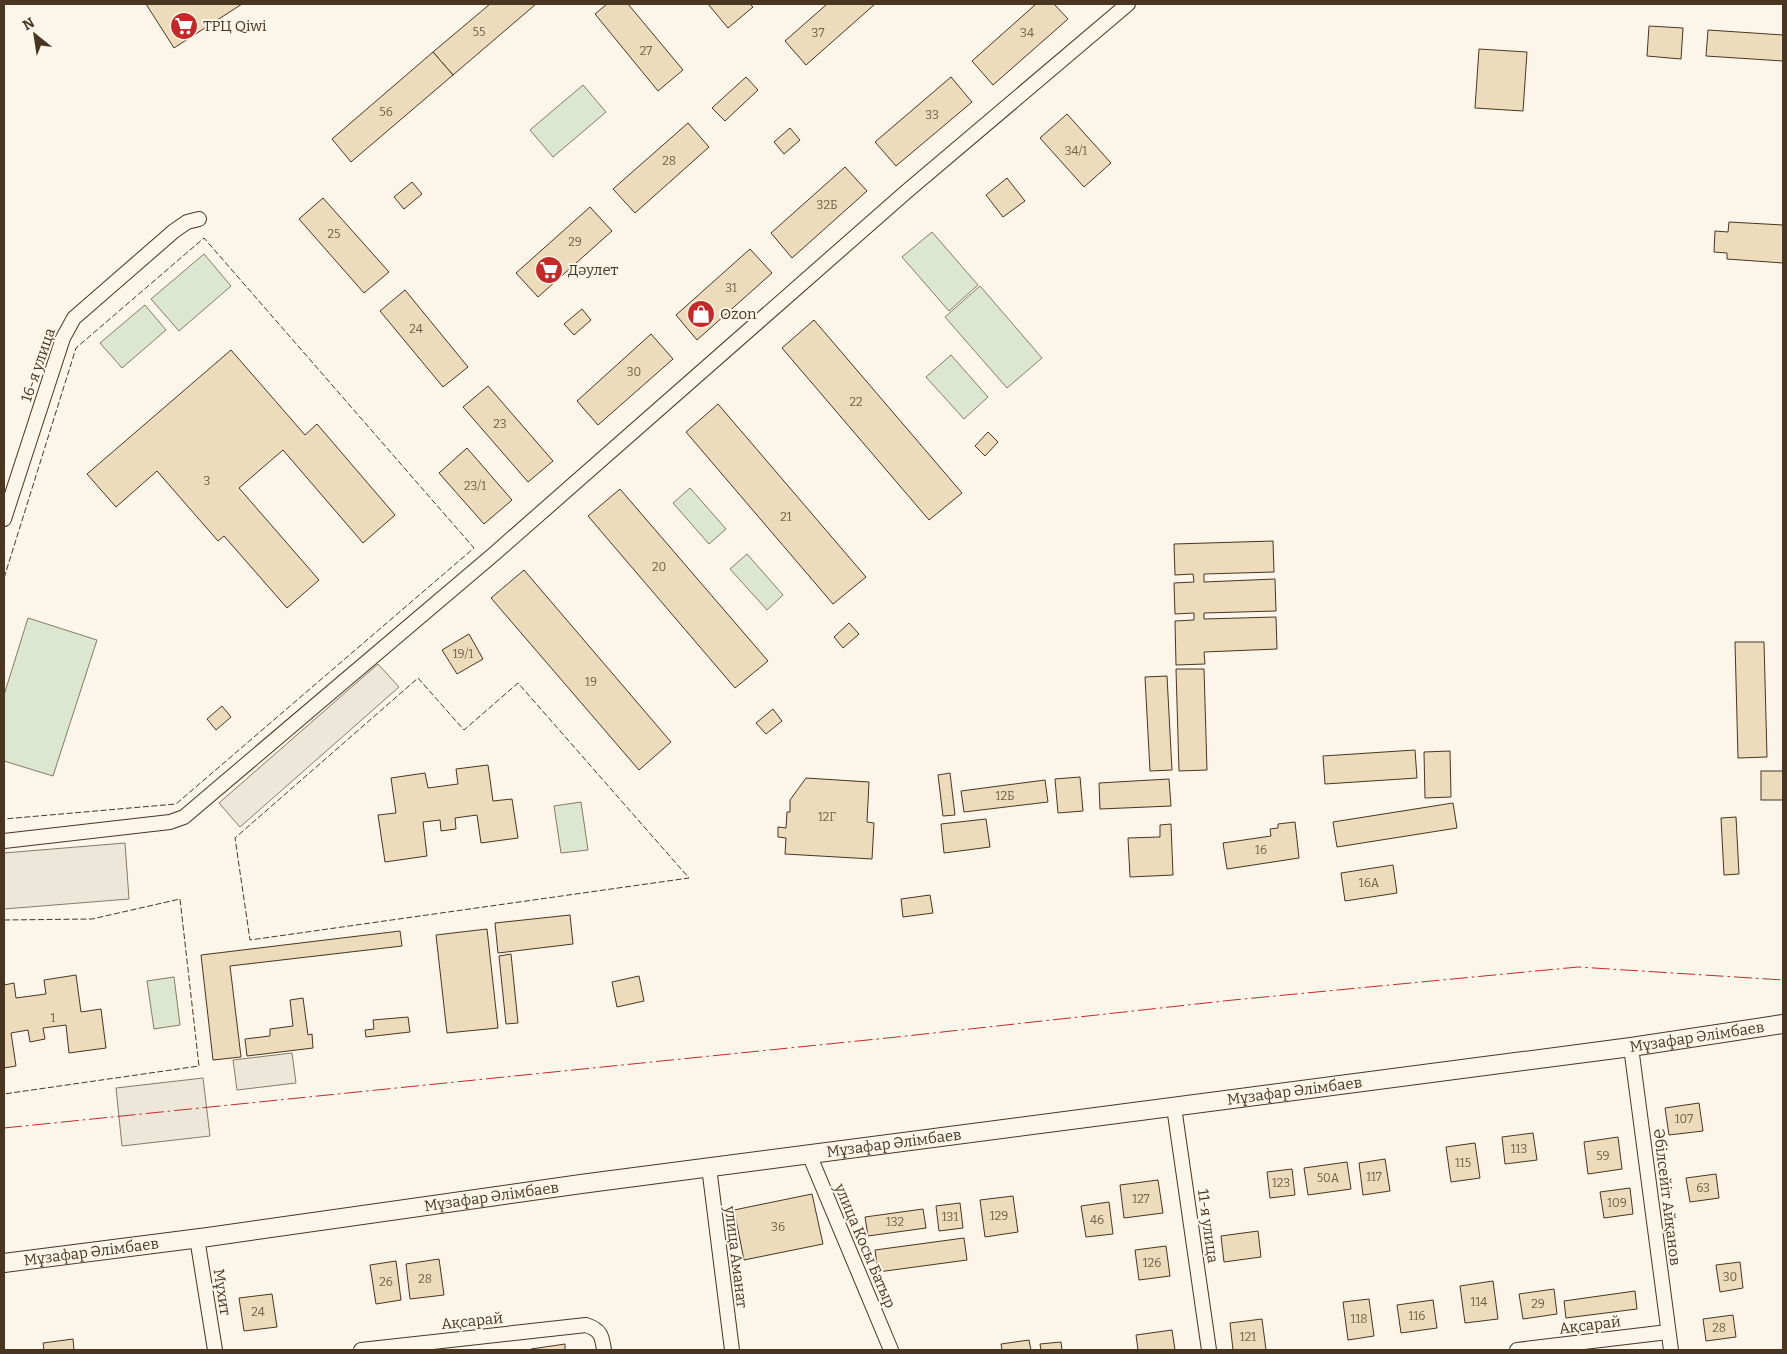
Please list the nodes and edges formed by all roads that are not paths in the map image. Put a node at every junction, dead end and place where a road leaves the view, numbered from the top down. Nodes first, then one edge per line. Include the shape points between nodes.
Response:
1 (1128, 4) edge
2 (199, 219) dead end
3 (4, 519) edge
4 (4, 841) edge
5 (1783, 1024) edge
6 (1632, 1047) junction
7 (1174, 1106) junction
8 (808, 1154) junction
9 (709, 1167) junction
10 (197, 1238) junction
11 (4, 1264) edge
12 (1668, 1332) junction
13 (215, 1350) edge
14 (361, 1350) edge
15 (604, 1350) edge
16 (732, 1350) edge
17 (891, 1350) edge
18 (1209, 1350) edge
19 (1516, 1350) edge
20 (1671, 1350) edge

1 - 4 street via 906,192 494,554 184,817 170,822
2 - 3 street, 16-я улица via 174,231 74,318 63,338
5 - 6 street, Мұзафар Әлімбаев
6 - 7 street, Мұзафар Әлімбаев
6 - 12 street, Әбілсейіт Айқанов
7 - 8 street, Мұзафар Әлімбаев
7 - 18 street, 11-я улица
8 - 9 street, Мұзафар Әлімбаев
8 - 17 street, улица Косы Батыр
9 - 10 street, Мұзафар Әлімбаев
9 - 16 street, улица Аманат
10 - 11 street, Мұзафар Әлімбаев
10 - 13 street, Мұхит
12 - 19 street, Ақсарай
12 - 20 street, Әбілсейіт Айқанов
14 - 15 street, Ақсарай via 586,1325 596,1328 602,1337

